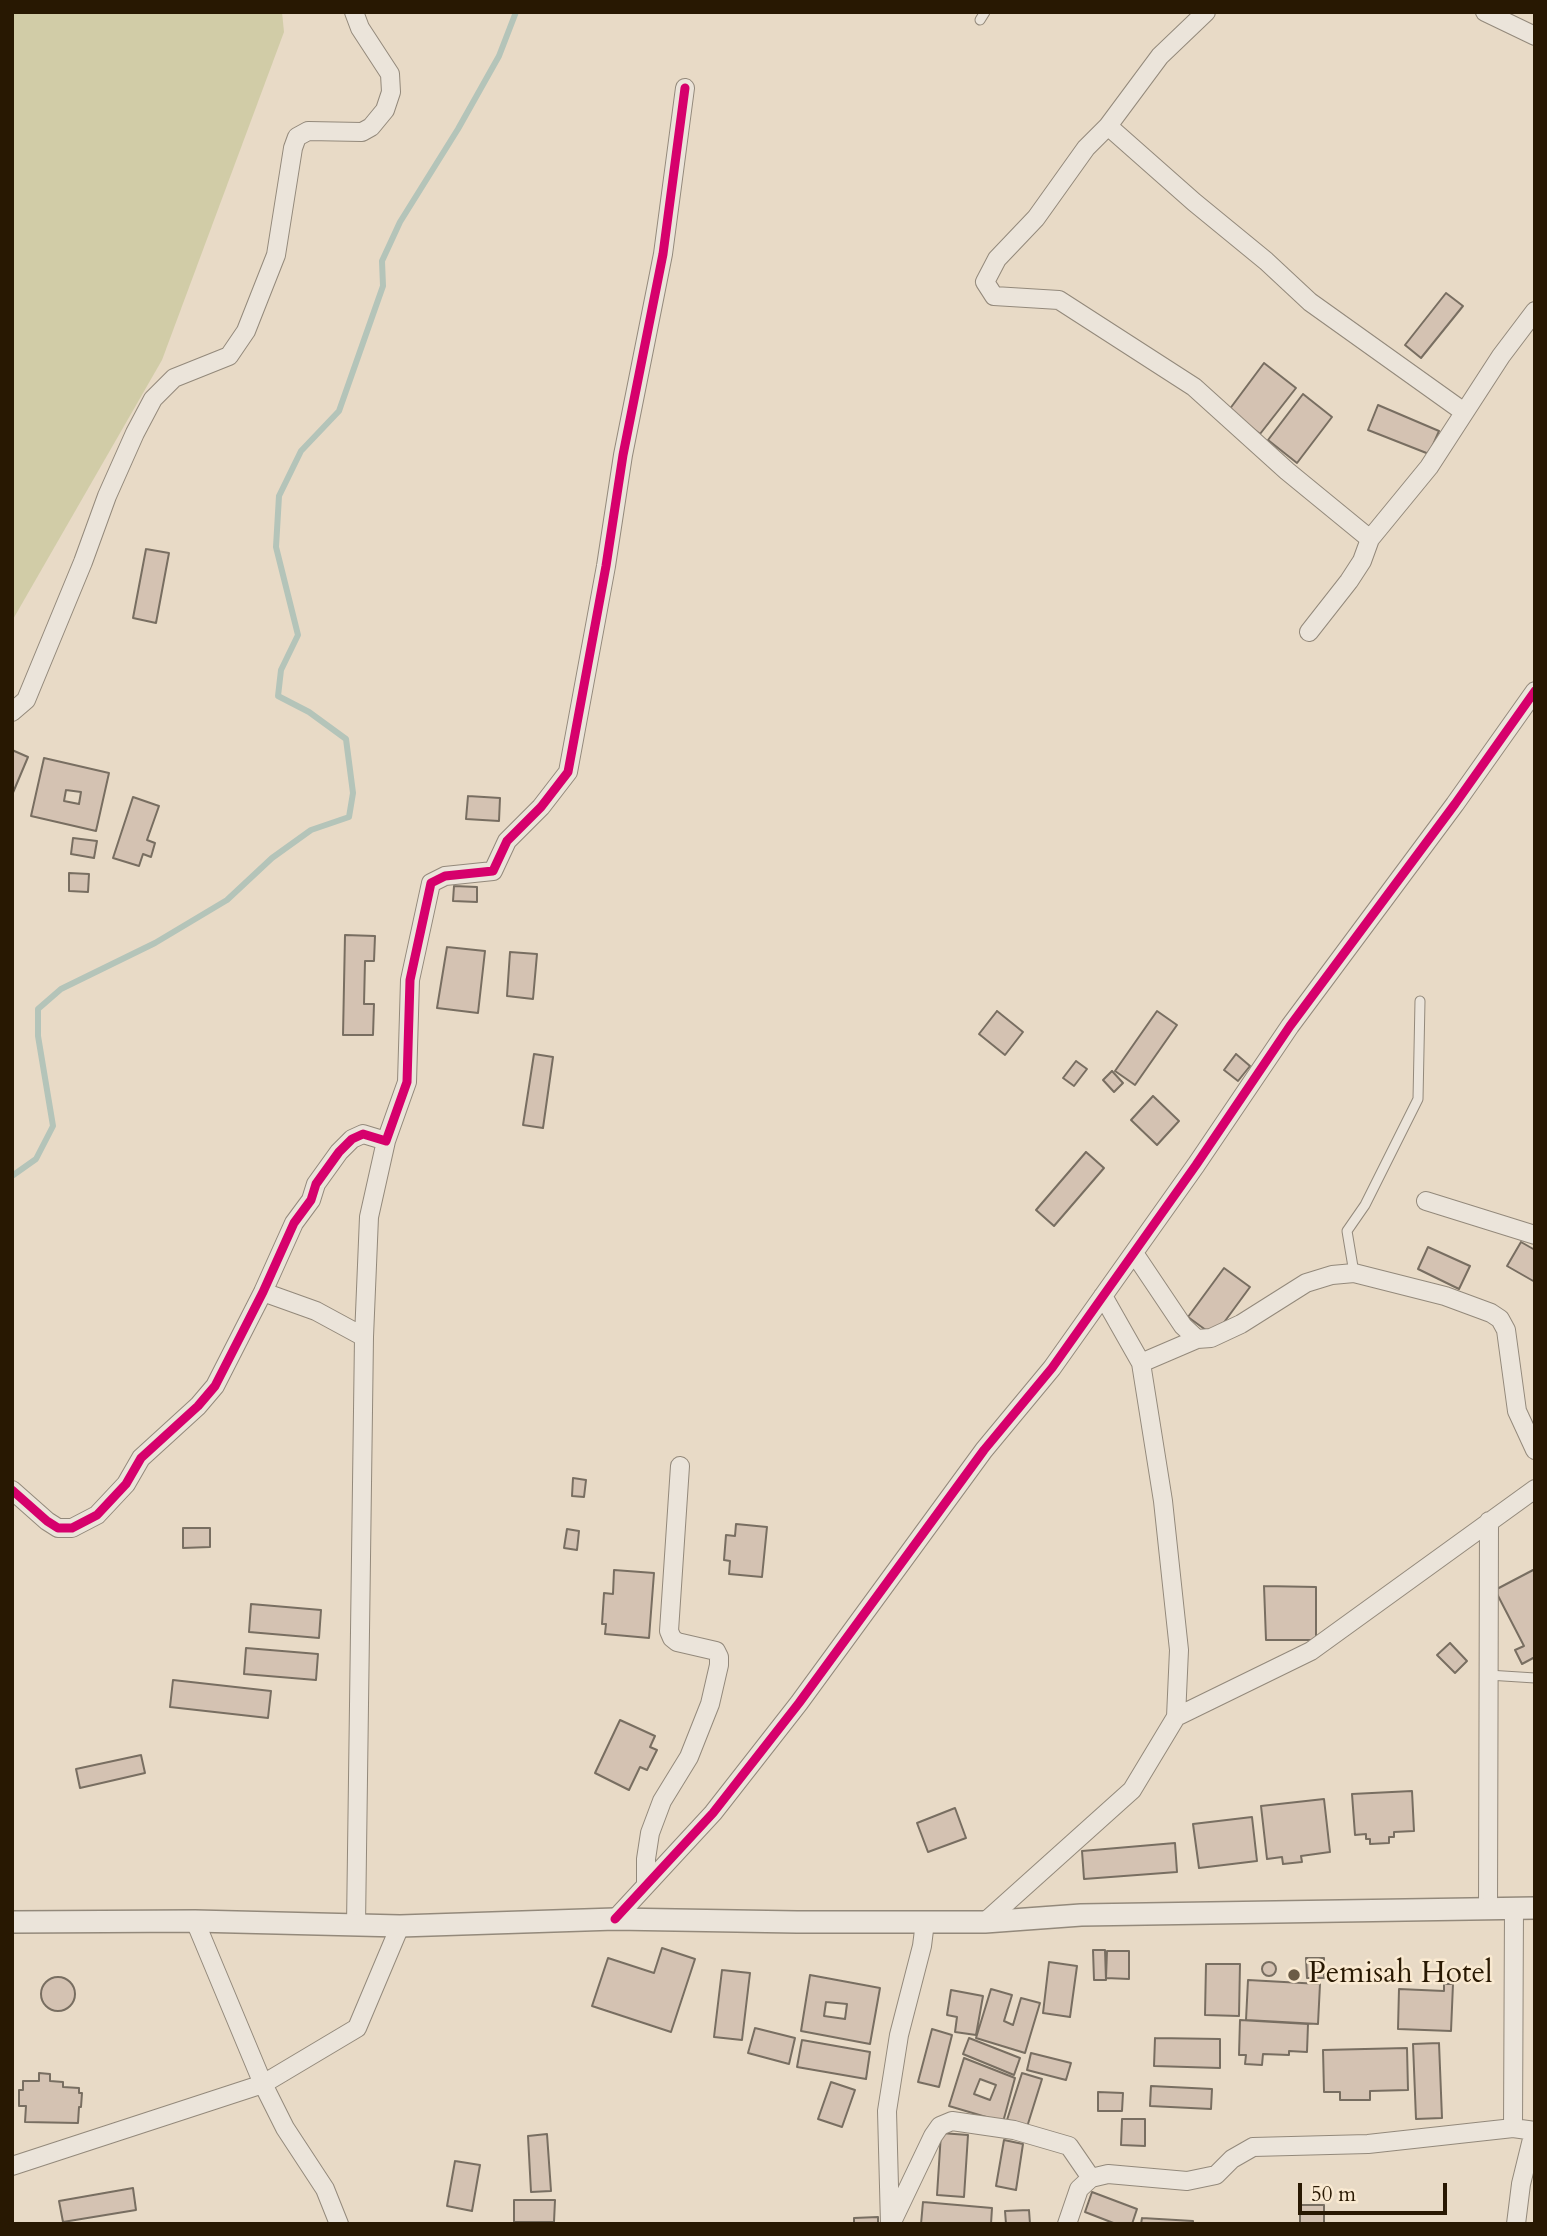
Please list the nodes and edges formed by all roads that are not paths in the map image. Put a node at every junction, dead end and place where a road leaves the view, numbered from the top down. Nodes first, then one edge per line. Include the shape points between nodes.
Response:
1 (354, 12) edge
2 (1206, 12) edge
3 (1485, 12) edge
4 (1535, 36) edge
5 (685, 88) dead end
6 (1108, 126) junction
7 (1535, 311) edge
8 (1464, 412) junction
9 (1370, 539) junction
10 (1309, 632) dead end
11 (1535, 691) edge
12 (12, 712) edge
13 (1420, 1002) dead end
14 (386, 1141) junction
15 (1426, 1201) dead end
16 (1535, 1235) edge
17 (1134, 1253) junction
18 (1354, 1273) junction
19 (263, 1292) junction
20 (1103, 1296) junction
21 (364, 1337) junction
22 (1197, 1339) junction
23 (1141, 1363) junction
24 (1535, 1450) edge
25 (680, 1466) dead end
26 (1535, 1489) edge
27 (12, 1490) edge
28 (1489, 1521) junction
29 (1488, 1675) junction
30 (1535, 1678) edge
31 (1176, 1717) junction
32 (646, 1885) junction
33 (1525, 1908) edge
34 (1488, 1909) junction
35 (615, 1919) junction
36 (12, 1922) edge
37 (195, 1922) junction
38 (925, 1922) junction
39 (985, 1922) junction
40 (356, 1925) junction
41 (400, 1926) junction
42 (263, 2084) junction
43 (1513, 2129) junction
44 (1534, 2131) edge
45 (12, 2166) edge
46 (1091, 2178) junction
47 (339, 2224) edge
48 (890, 2224) edge
49 (1067, 2224) edge
50 (1516, 2224) edge

1 - 12 street via 390,74 385,110 362,132 308,131 297,137 276,255 246,331 229,356 174,378 153,399 107,496 26,700
2 - 6 street via 1160,56
3 - 4 street
5 - 14 street via 663,254 568,772 507,841 493,871 445,876 431,883 411,980 407,1082
6 - 8 street via 1310,302
6 - 9 street via 1086,148 1036,218 996,259 985,282 994,296 1059,300 1194,387
7 - 8 street
8 - 9 street via 1429,467
9 - 10 street via 1349,581
11 - 17 street via 1290,1026
13 - 18 lane via 1418,1099 1365,1205 1347,1231
14 - 19 street via 363,1134 340,1152 294,1223
14 - 21 street via 369,1217
15 - 16 street
17 - 20 street
17 - 22 street via 1183,1326
18 - 22 street via 1307,1283 1241,1324 1211,1339
18 - 24 street via 1445,1296 1500,1319 1506,1330 1517,1411
19 - 21 street via 316,1311
19 - 27 street via 215,1386 141,1458 126,1484 97,1515 72,1528 58,1528
20 - 23 street
20 - 32 street via 799,1703 713,1812
21 - 40 street
22 - 23 street
23 - 31 street via 1163,1501 1179,1650
25 - 32 street via 669,1631 677,1642 716,1651 719,1665 710,1704 689,1757 662,1801 650,1833
26 - 28 street
28 - 29 street
28 - 31 street via 1311,1651
29 - 30 lane
29 - 34 street
31 - 39 street via 1132,1790
32 - 35 street
33 - 34 street
33 - 43 street
34 - 39 street via 1081,1915
35 - 38 street
35 - 41 street
36 - 37 street
37 - 40 street
37 - 42 street
38 - 39 street
38 - 48 street via 898,2035 887,2111
40 - 41 street
41 - 42 street via 357,2028
42 - 45 street
42 - 47 street via 325,2189
43 - 44 street
43 - 46 street via 1368,2144 1253,2147 1216,2175 1188,2181 1108,2174
44 - 50 street
46 - 48 street via 1069,2146 1014,2130 953,2121 940,2126 933,2136
46 - 49 street via 1079,2189

